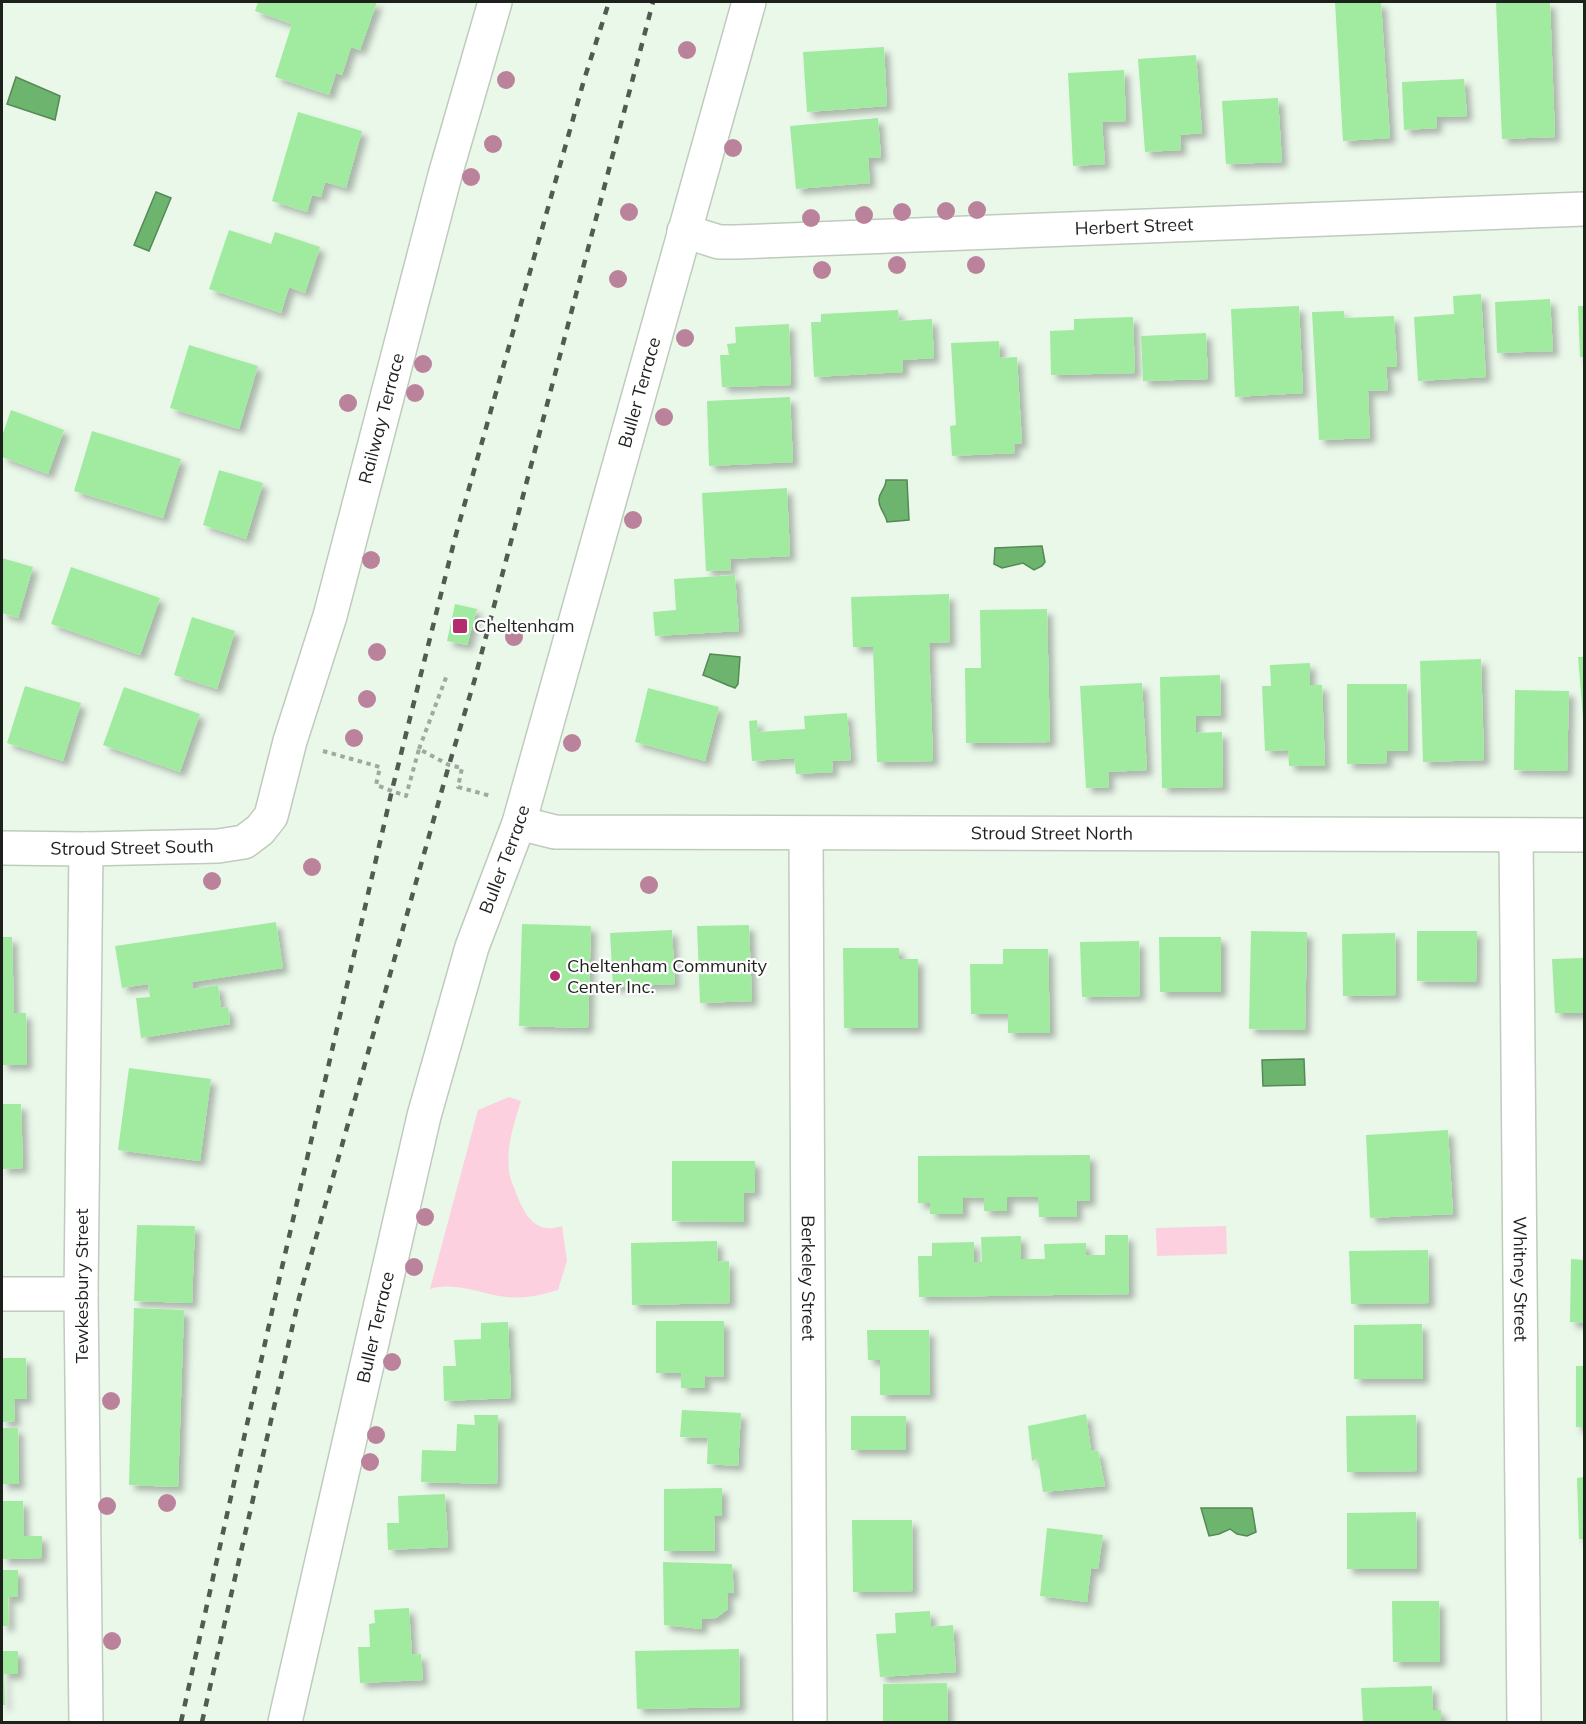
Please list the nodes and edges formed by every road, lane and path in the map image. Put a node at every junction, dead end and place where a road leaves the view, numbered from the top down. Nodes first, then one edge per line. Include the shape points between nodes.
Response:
1 (495, 2) edge
2 (749, 2) edge
3 (1584, 209) edge
4 (684, 231) junction
5 (447, 675) dead end
6 (290, 741) junction
7 (419, 749) junction
8 (519, 823) junction
9 (260, 830) joint
10 (806, 834) junction
11 (1516, 835) junction
12 (1584, 835) edge
13 (2, 849) edge
14 (86, 849) junction
15 (2, 1294) edge
16 (81, 1294) junction
17 (86, 1722) edge
18 (285, 1722) edge
19 (810, 1722) edge
20 (1524, 1722) edge

1 - 6 street, Railway Terrace via 445,175 330,616
2 - 4 street, Buller Terrace
3 - 4 street, Herbert Street via 736,242 719,242
4 - 8 street, Buller Terrace
5 - 7 path
6 - 7 path via 380,767 376,786 406,796
6 - 9 street, Railway Terrace via 271,816
7 - 8 path via 462,768 458,787 491,796
8 - 10 street, Stroud Street North via 555,832
8 - 18 street, Buller Terrace via 472,947 424,1116
9 - 14 street, Stroud Street South via 244,842 218,846
10 - 11 street, Stroud Street North
10 - 19 street, Berkeley Street
11 - 12 street, Stroud Street North
11 - 20 street, Whitney Street
13 - 14 street, Stroud Street South
14 - 16 street, Tewkesbury Street
15 - 16 street
16 - 17 street, Tewkesbury Street

